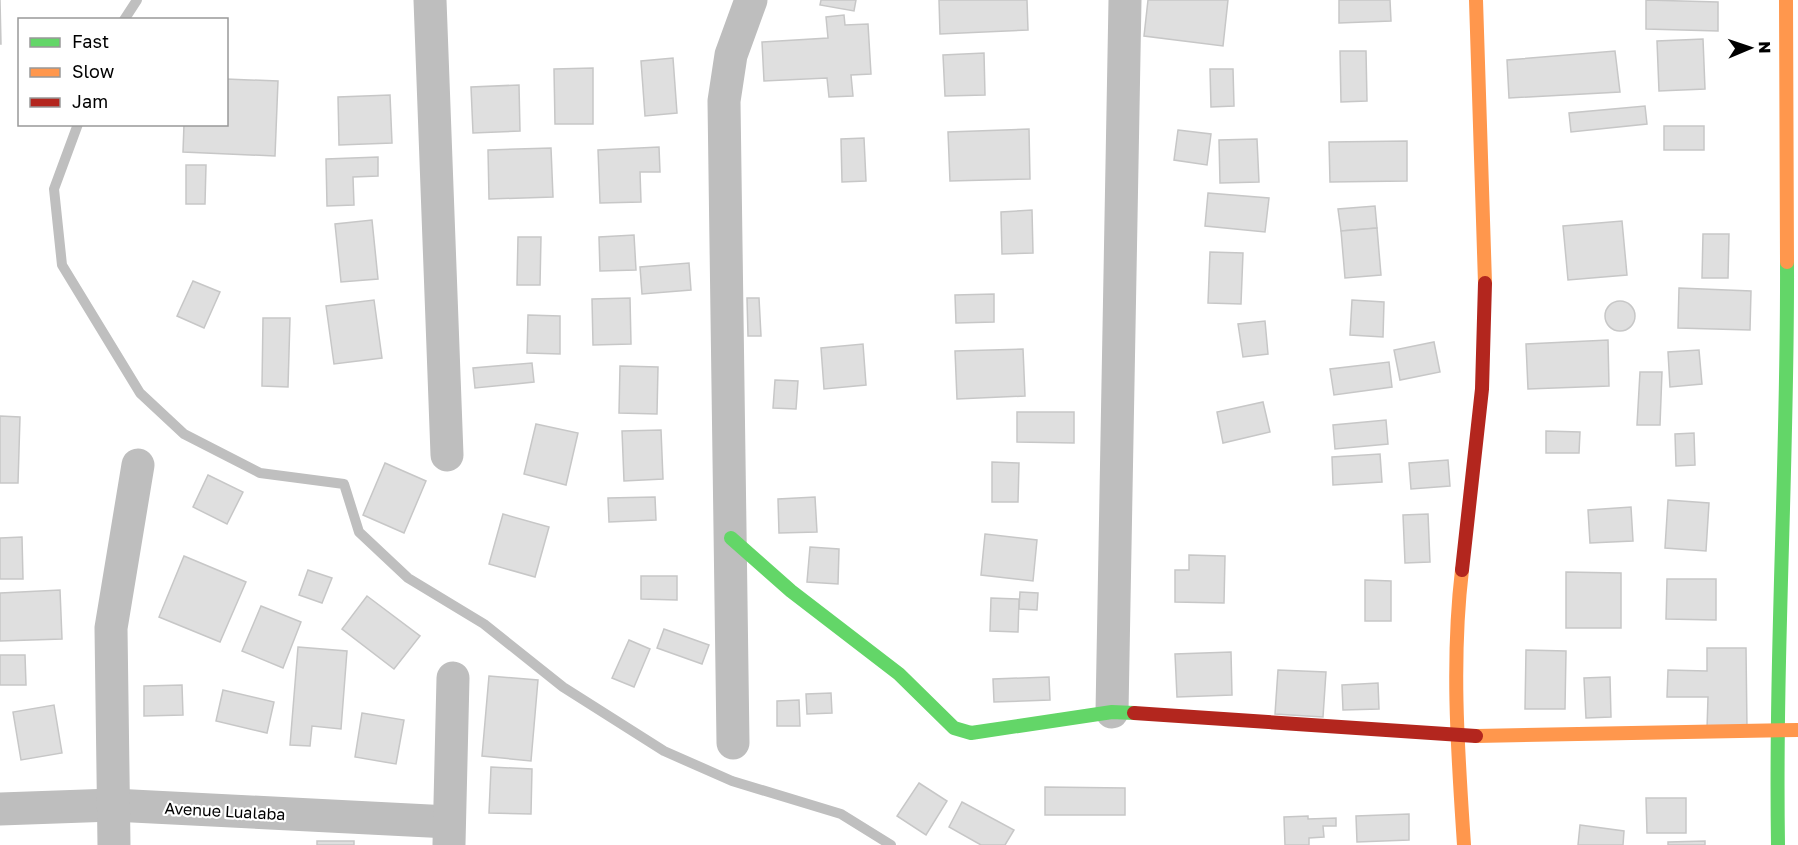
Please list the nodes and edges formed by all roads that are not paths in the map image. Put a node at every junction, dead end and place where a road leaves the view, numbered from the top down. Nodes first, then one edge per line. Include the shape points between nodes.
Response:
1 (430, 0) edge
2 (751, 0) edge
3 (1125, 0) edge
4 (1476, 0) edge
5 (1786, 0) edge
6 (447, 455) dead end
7 (138, 465) dead end
8 (731, 538) junction
9 (453, 678) dead end
10 (1112, 712) junction
11 (1776, 730) junction
12 (1798, 730) edge
13 (1457, 736) junction
14 (734, 743) dead end
15 (113, 806) junction
16 (0, 808) edge
17 (449, 834) edge
18 (114, 845) edge
19 (1464, 845) edge
20 (1778, 845) edge

1 - 6 street
2 - 8 street via 731,55 724,101
3 - 10 street
4 - 13 street via 1486,314 1482,389 1457,612
5 - 11 street via 1788,398
7 - 15 street via 111,628
8 - 10 street via 791,591 899,675 954,728 970,733
8 - 14 street
9 - 17 street
10 - 13 street
11 - 12 street
11 - 13 street
11 - 20 street
13 - 19 street
15 - 16 street, Avenue Lualaba
15 - 17 street, Avenue Lualaba
15 - 18 street

